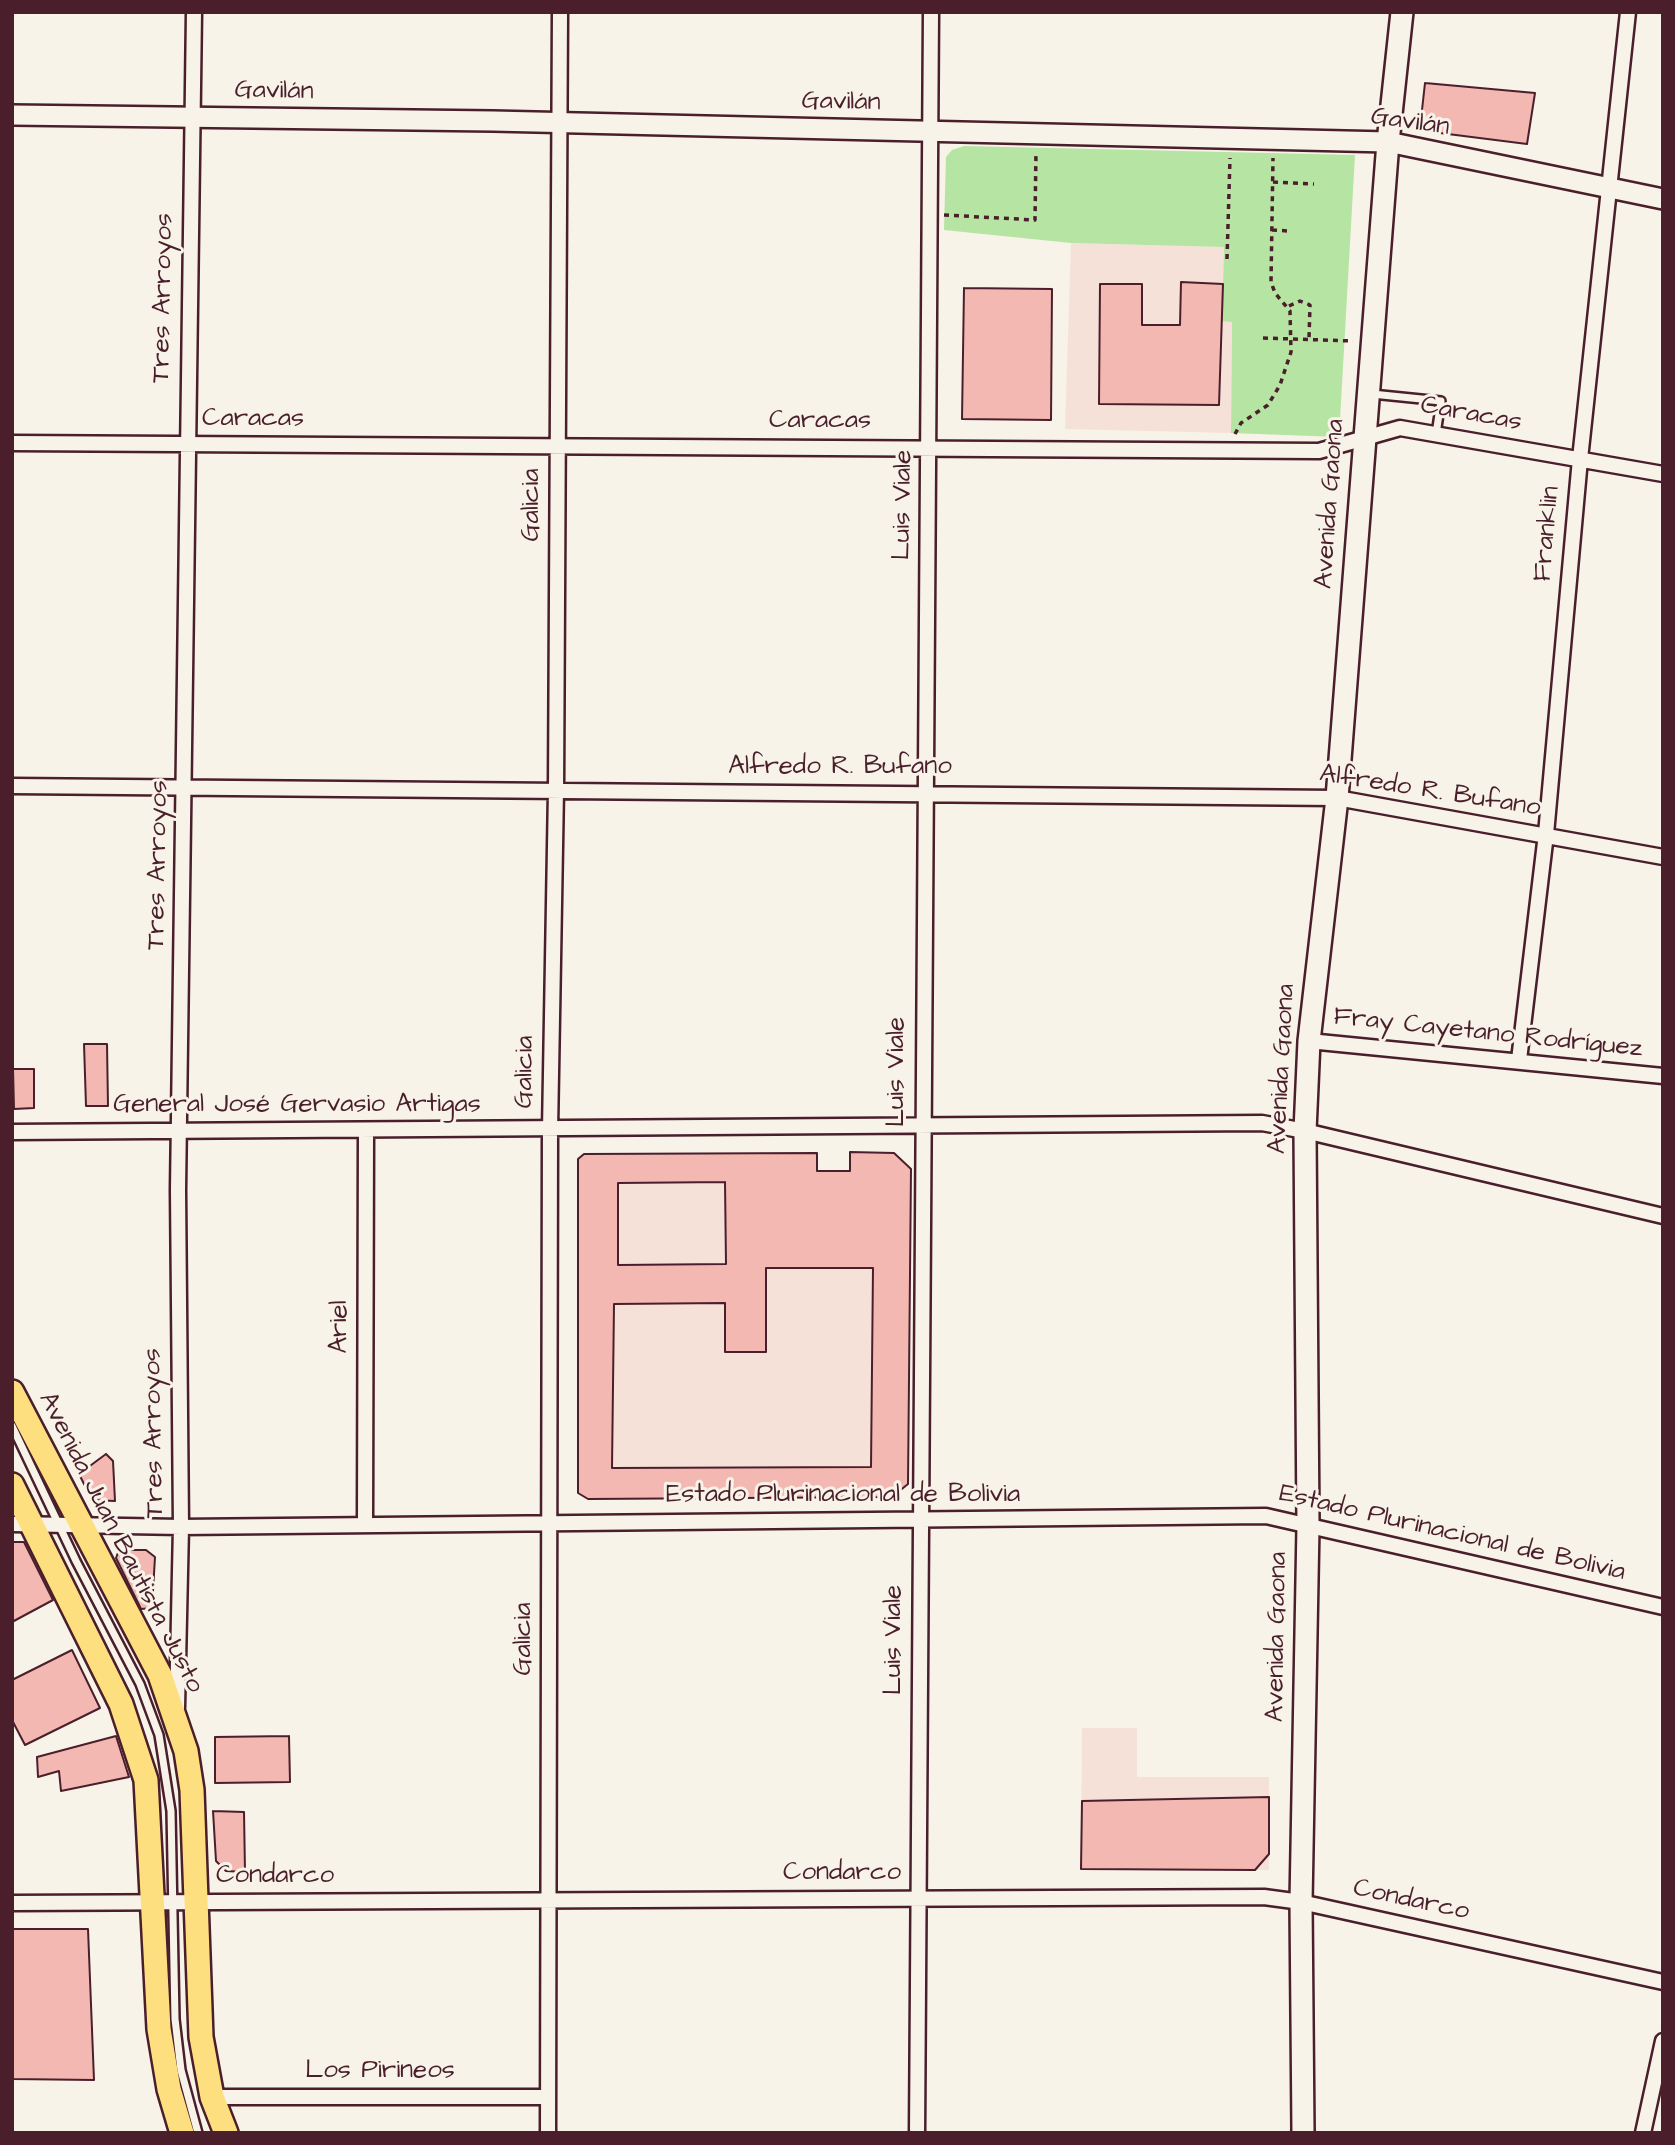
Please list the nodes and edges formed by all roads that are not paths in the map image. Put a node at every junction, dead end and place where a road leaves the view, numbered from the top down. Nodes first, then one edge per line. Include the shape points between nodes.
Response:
1 (194, 12) edge
2 (560, 12) edge
3 (931, 12) edge
4 (1402, 12) edge
5 (1628, 12) edge
6 (12, 115) edge
7 (193, 117) junction
8 (559, 123) junction
9 (931, 132) junction
10 (1388, 142) junction
11 (1609, 188) junction
12 (1663, 199) edge
13 (1368, 394) junction
14 (1436, 434) junction
15 (1364, 436) junction
16 (12, 443) edge
17 (186, 444) junction
18 (557, 446) junction
19 (929, 447) junction
20 (1580, 459) junction
21 (1663, 474) edge
22 (12, 786) edge
23 (184, 787) junction
24 (556, 790) junction
25 (925, 793) junction
26 (1337, 798) junction
27 (1546, 834) junction
28 (1663, 857) edge
29 (1309, 1041) junction
30 (1519, 1060) junction
31 (1663, 1076) edge
32 (923, 1124) junction
33 (180, 1130) junction
34 (550, 1130) junction
35 (1305, 1130) junction
36 (366, 1131) junction
37 (12, 1132) edge
38 (1663, 1216) edge
39 (12, 1392) edge
40 (12, 1426) edge
41 (12, 1485) edge
42 (919, 1521) junction
43 (550, 1522) junction
44 (365, 1523) junction
45 (23, 1524) edge
46 (72, 1524) junction
47 (1308, 1526) junction
48 (181, 1527) junction
49 (1663, 1607) edge
50 (177, 1718) junction
51 (921, 1898) junction
52 (550, 1900) junction
53 (173, 1901) junction
54 (1301, 1902) junction
55 (12, 1903) edge
56 (1663, 1982) edge
57 (1663, 2040) edge
58 (212, 2097) junction
59 (548, 2097) junction
60 (177, 2126) edge
61 (198, 2133) edge
62 (226, 2133) edge
63 (548, 2133) edge
64 (917, 2133) edge
65 (1303, 2133) edge
66 (1643, 2133) edge

1 - 7 street, Tres Arroyos
2 - 8 street, Galicia
3 - 9 street, Luis Viale
4 - 10 main road, Avenida Gaona
5 - 11 street, Franklin
6 - 7 street, Gavilán
7 - 8 street, Gavilán
7 - 17 street, Tres Arroyos
8 - 9 street, Gavilán
8 - 18 street, Galicia
9 - 10 street, Gavilán
9 - 19 street, Luis Viale
10 - 11 street, Gavilán
10 - 13 main road, Avenida Gaona
11 - 12 street, Gavilán
11 - 20 street, Franklin
13 - 14 lane via 1441,401
13 - 15 main road, Avenida Gaona
14 - 15 street, Caracas via 1400,428
14 - 20 street, Caracas
15 - 19 street, Caracas via 1319,451
15 - 26 main road, Avenida Gaona
16 - 17 street, Caracas
17 - 18 street, Caracas
17 - 23 street, Tres Arroyos
18 - 19 street, Caracas
18 - 24 street, Galicia
19 - 25 street, Luis Viale
20 - 21 street, Caracas
20 - 27 street, Franklin
22 - 23 street, Alfredo R. Bufano
23 - 24 street, Alfredo R. Bufano
23 - 33 street, Tres Arroyos
24 - 25 street, Alfredo R. Bufano
24 - 34 street, Galicia
25 - 26 street, Alfredo R. Bufano
25 - 32 street, Luis Viale
26 - 27 street, Alfredo R. Bufano
26 - 29 main road, Avenida Gaona
27 - 28 street, Alfredo R. Bufano
27 - 30 street, Franklin
29 - 30 street, Fray Cayetano Rodríguez
29 - 35 main road, Avenida Gaona
30 - 31 street, Fray Cayetano Rodríguez
32 - 34 street, General José Gervasio Artigas
32 - 35 street, General José Gervasio Artigas via 1262,1123
32 - 42 street, Luis Viale
33 - 36 street, General José Gervasio Artigas
33 - 37 street, General José Gervasio Artigas
33 - 48 street, Tres Arroyos
34 - 36 street, General José Gervasio Artigas
34 - 43 street, Galicia
35 - 38 street, General José Gervasio Artigas
35 - 47 main road, Avenida Gaona
36 - 44 street, Ariel
39 - 46 main road, Avenida Juan Bautista Justo
40 - 46 lane
41 - 45 main road, Avenida Juan Bautista Justo
42 - 43 street, Estado Plurinacional de Bolivia
42 - 47 street, Estado Plurinacional de Bolivia via 1266,1516
42 - 51 street, Luis Viale
43 - 44 street, Estado Plurinacional de Bolivia
43 - 52 street, Galicia
44 - 48 street, Estado Plurinacional de Bolivia
45 - 46 street, Estado Plurinacional de Bolivia
45 - 53 main road, Avenida Juan Bautista Justo via 134,1734
46 - 48 street, Estado Plurinacional de Bolivia
46 - 50 main road, Avenida Juan Bautista Justo via 160,1675
46 - 53 lane via 76,1561 140,1684 159,1735 171,1811
47 - 49 street, Estado Plurinacional de Bolivia
47 - 54 main road, Avenida Gaona
48 - 50 street, Tres Arroyos
50 - 53 main road, Avenida Juan Bautista Justo via 192,1790
51 - 52 street, Condarco
51 - 54 street, Condarco via 1264,1897
51 - 64 street, Luis Viale
52 - 53 street, Condarco
52 - 59 street, Galicia
53 - 55 street, Condarco
53 - 58 main road, Avenida Juan Bautista Justo
53 - 60 main road, Avenida Juan Bautista Justo via 159,2029
53 - 61 lane via 175,2020 181,2070
54 - 56 street, Condarco
54 - 65 main road, Avenida Gaona
57 - 66 street
58 - 59 street, Los Pirineos
58 - 62 main road, Avenida Juan Bautista Justo
59 - 63 street, Galicia

